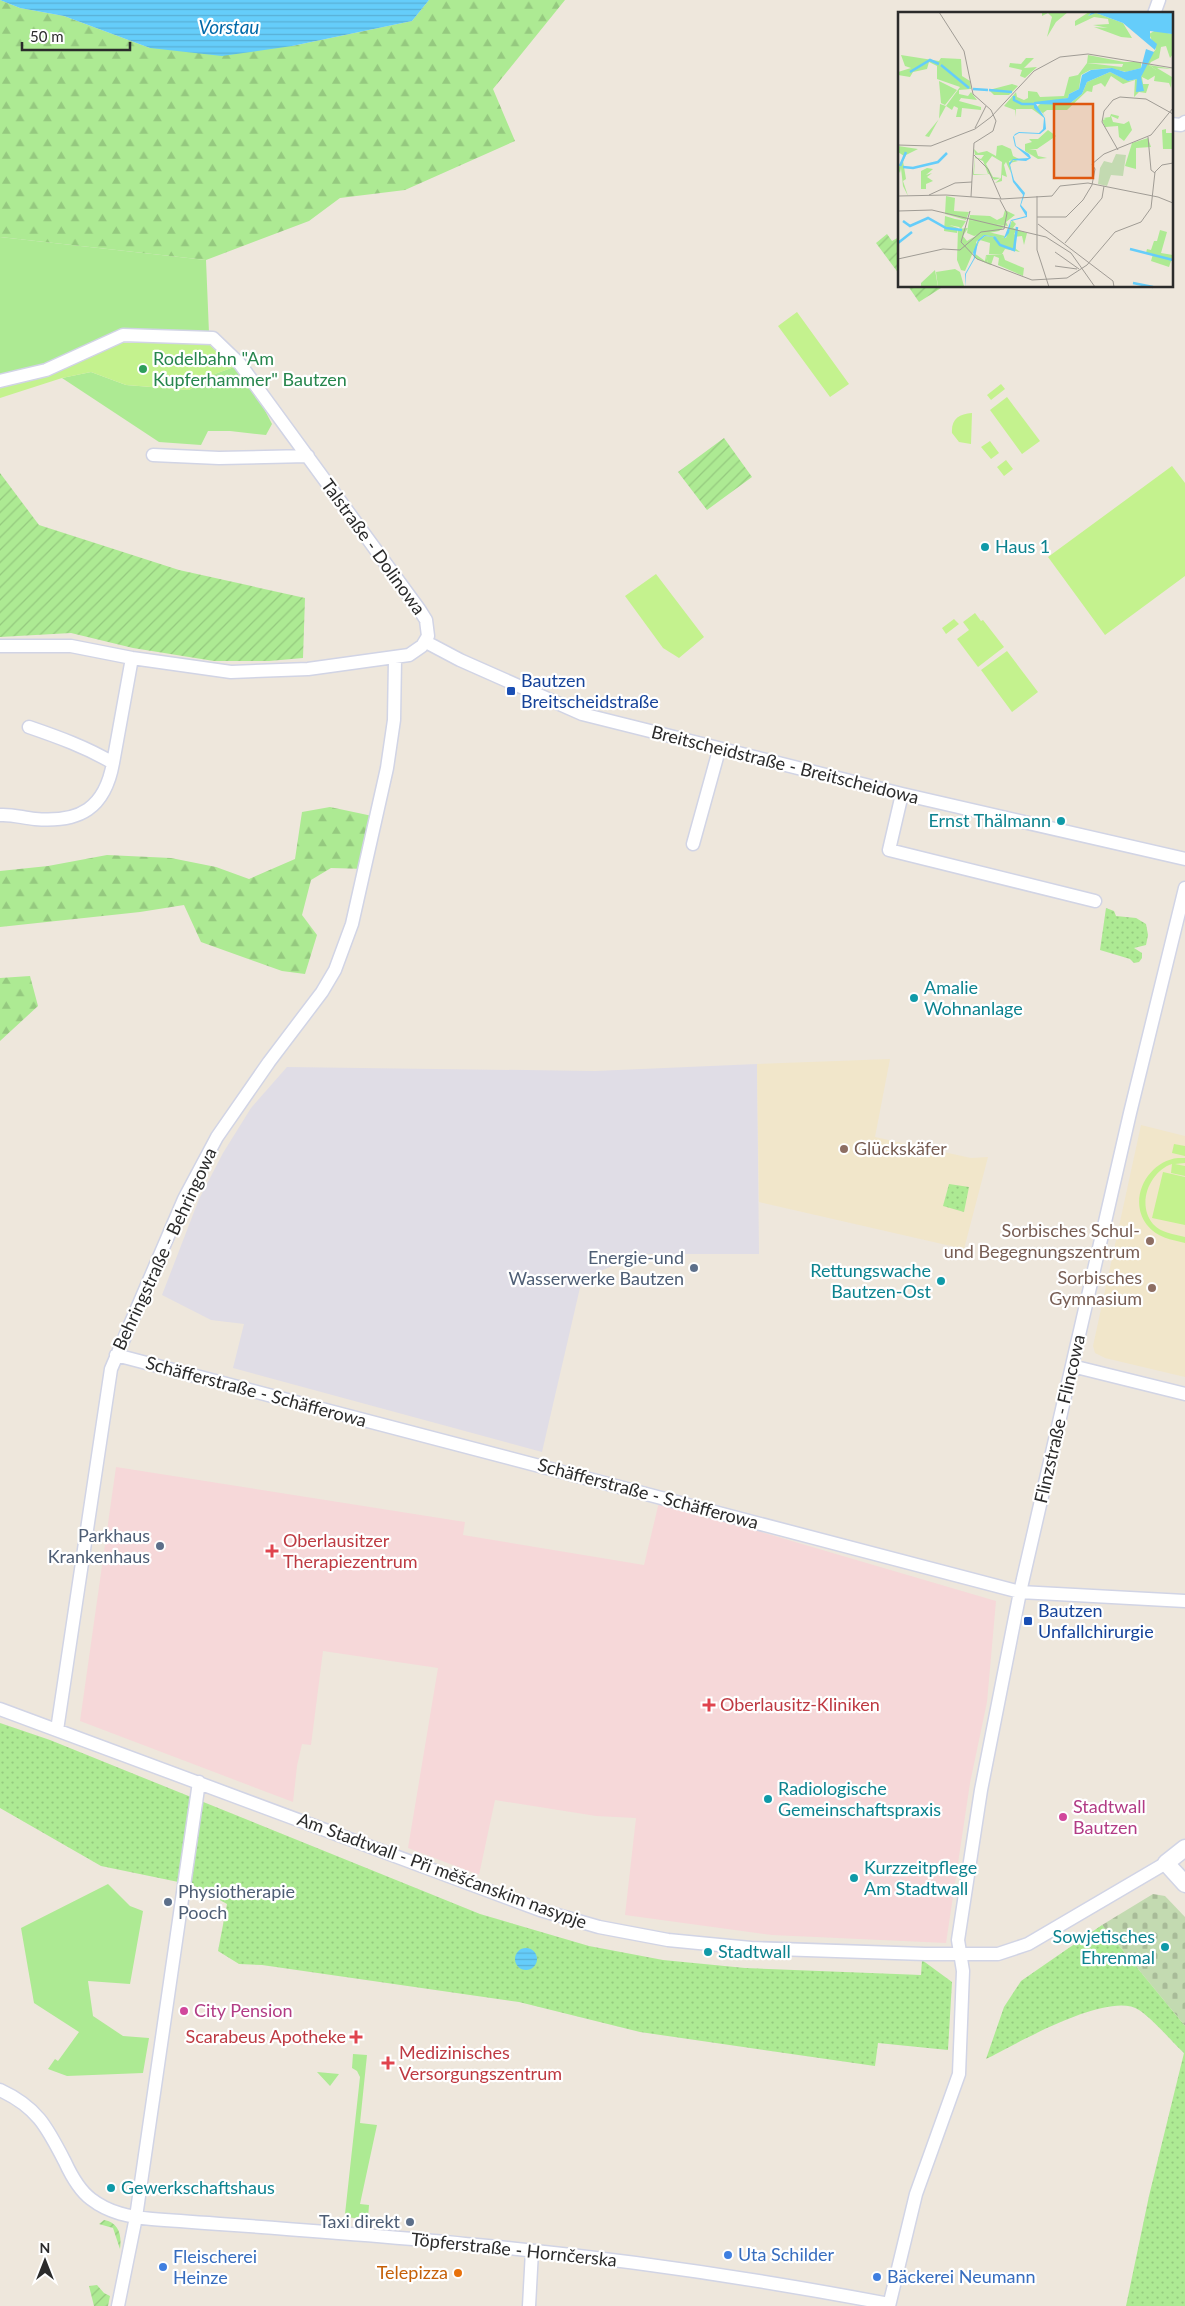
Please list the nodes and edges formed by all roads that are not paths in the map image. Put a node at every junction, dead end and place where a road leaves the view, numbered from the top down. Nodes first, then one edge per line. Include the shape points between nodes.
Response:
1 (1159, 0) edge
2 (1155, 12) edge
3 (1185, 122) edge
4 (1172, 124) edge
5 (0, 381) edge
6 (153, 455) dead end
7 (308, 456) junction
8 (426, 642) junction
9 (0, 646) edge
10 (132, 658) junction
11 (395, 658) junction
12 (29, 727) dead end
13 (719, 750) junction
14 (113, 763) junction
15 (902, 794) junction
16 (0, 815) edge
17 (693, 844) dead end
18 (1185, 859) edge
19 (1185, 888) edge
20 (1095, 901) dead end
21 (116, 1355) junction
22 (1072, 1366) junction
23 (1185, 1394) edge
24 (1020, 1592) junction
25 (1185, 1602) edge
26 (0, 1709) edge
27 (57, 1730) junction
28 (199, 1782) junction
29 (1185, 1848) edge
30 (1166, 1863) junction
31 (1185, 1884) edge
32 (961, 1955) junction
33 (0, 2090) edge
34 (136, 2217) junction
35 (532, 2251) junction
36 (890, 2305) edge
37 (118, 2306) edge
38 (529, 2306) edge

1 - 2 street
3 - 4 street
5 - 7 street, Talstraße - Dolinowa via 46,370 123,334 212,338 240,364
6 - 7 street via 219,458
7 - 8 street, Talstraße - Dolinowa via 419,609 428,629
8 - 11 street via 409,655
8 - 13 street, Breitscheidstraße - Breitscheidowa via 582,714
9 - 10 street via 71,646
10 - 11 street via 231,672 308,669
10 - 14 street
11 - 21 street, Behringstraße - Behringowa via 394,720 387,768 352,924 335,970 217,1137 184,1199
12 - 14 street via 74,742
13 - 15 street, Breitscheidstraße - Breitscheidowa
13 - 17 street
14 - 16 street via 104,796 84,812 63,820
15 - 18 street, Breitscheidstraße - Breitscheidowa
15 - 20 street via 889,850
19 - 22 street, Flinzstraße - Flincowa
21 - 24 street, Schäfferstraße - Schäfferowa
21 - 27 street, Behringstraße - Behringowa via 107,1383
22 - 23 street
22 - 24 street, Flinzstraße - Flincowa
24 - 25 street, Schäfferstraße - Schäfferowa
24 - 32 street, Flinzstraße - Flincowa via 981,1790 958,1940
26 - 27 street, Am Stadtwall - Při měšćanskim nasypje
27 - 28 street, Am Stadtwall - Při měšćanskim nasypje
28 - 32 street, Am Stadtwall - Při měšćanskim nasypje via 488,1892 599,1927 668,1940 751,1948
28 - 34 street
29 - 30 street
30 - 31 street
30 - 32 street, Am Stadtwall - Při měšćanskim nasypje via 1013,1950 998,1954
32 - 36 street, Flinzstraße - Flincowa via 959,2074 916,2194
33 - 34 street, Töpferstraße - Hornčerska via 27,2105 41,2119 73,2179 90,2198 112,2211
34 - 35 street, Töpferstraße - Hornčerska
34 - 37 street
35 - 36 street, Töpferstraße - Hornčerska via 808,2289
35 - 38 street

